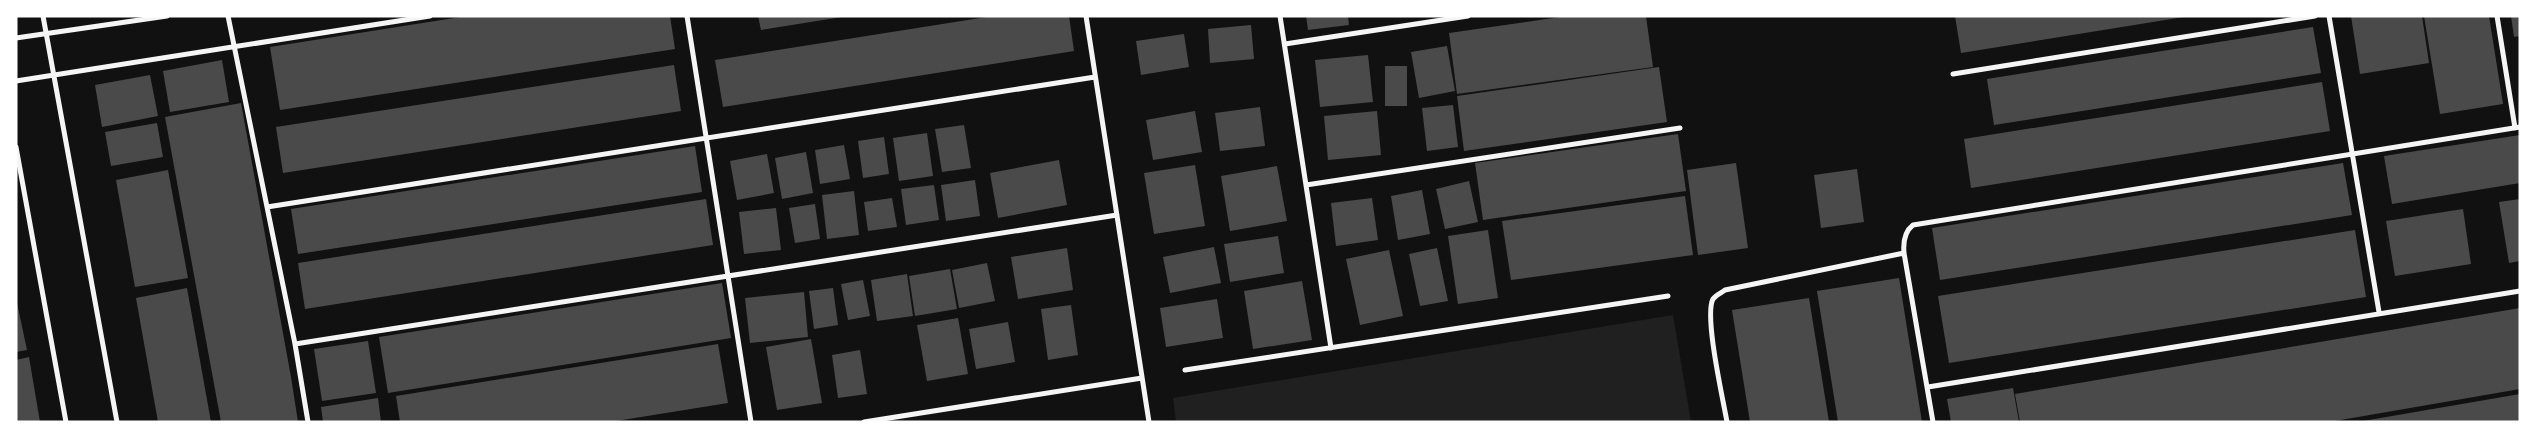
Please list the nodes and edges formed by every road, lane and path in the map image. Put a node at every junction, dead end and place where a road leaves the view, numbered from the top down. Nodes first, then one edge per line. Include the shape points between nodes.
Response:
1 (43, 16) edge
2 (167, 16) edge
3 (228, 16) edge
4 (430, 16) edge
5 (687, 16) edge
6 (1086, 16) edge
7 (1280, 16) edge
8 (1468, 16) edge
9 (2315, 16) edge
10 (2330, 16) edge
11 (2497, 16) edge
12 (46, 32) junction
13 (16, 38) edge
14 (1284, 44) junction
15 (233, 47) junction
16 (54, 74) junction
17 (1953, 74) dead end
18 (1095, 77) junction
19 (16, 81) edge
20 (1680, 128) dead end
21 (2518, 128) edge
22 (707, 138) junction
23 (16, 147) edge
24 (2353, 155) junction
25 (1306, 185) junction
26 (267, 207) junction
27 (1117, 215) junction
28 (1904, 253) junction
29 (729, 277) junction
30 (2520, 291) edge
31 (1668, 296) dead end
32 (2379, 312) junction
33 (295, 344) junction
34 (1331, 348) junction
35 (1185, 370) dead end
36 (1142, 378) junction
37 (1928, 387) junction
38 (66, 422) edge
39 (117, 422) edge
40 (308, 422) edge
41 (751, 422) edge
42 (864, 422) edge
43 (1149, 422) edge
44 (1727, 422) edge
45 (1933, 422) edge

1 - 12 street
2 - 12 street
3 - 15 street
4 - 15 street
5 - 22 street
6 - 18 street
7 - 14 street
8 - 14 street
9 - 17 street
10 - 24 street
11 - 21 street
12 - 13 street
12 - 16 street
14 - 25 street
15 - 16 street
15 - 26 street
16 - 19 street
16 - 39 street
18 - 22 street
18 - 27 street
20 - 25 street
21 - 24 street
22 - 26 street
22 - 29 street
23 - 38 street
24 - 28 street via 1913,225 1903,240
24 - 32 street
25 - 34 street
26 - 33 street
27 - 29 street
27 - 36 street
28 - 37 street
28 - 44 street via 1725,290 1713,300 1710,318
29 - 33 street
29 - 41 street
30 - 32 street
31 - 34 street
32 - 37 street
33 - 40 street
34 - 35 street
36 - 42 street
36 - 43 street
37 - 45 street

